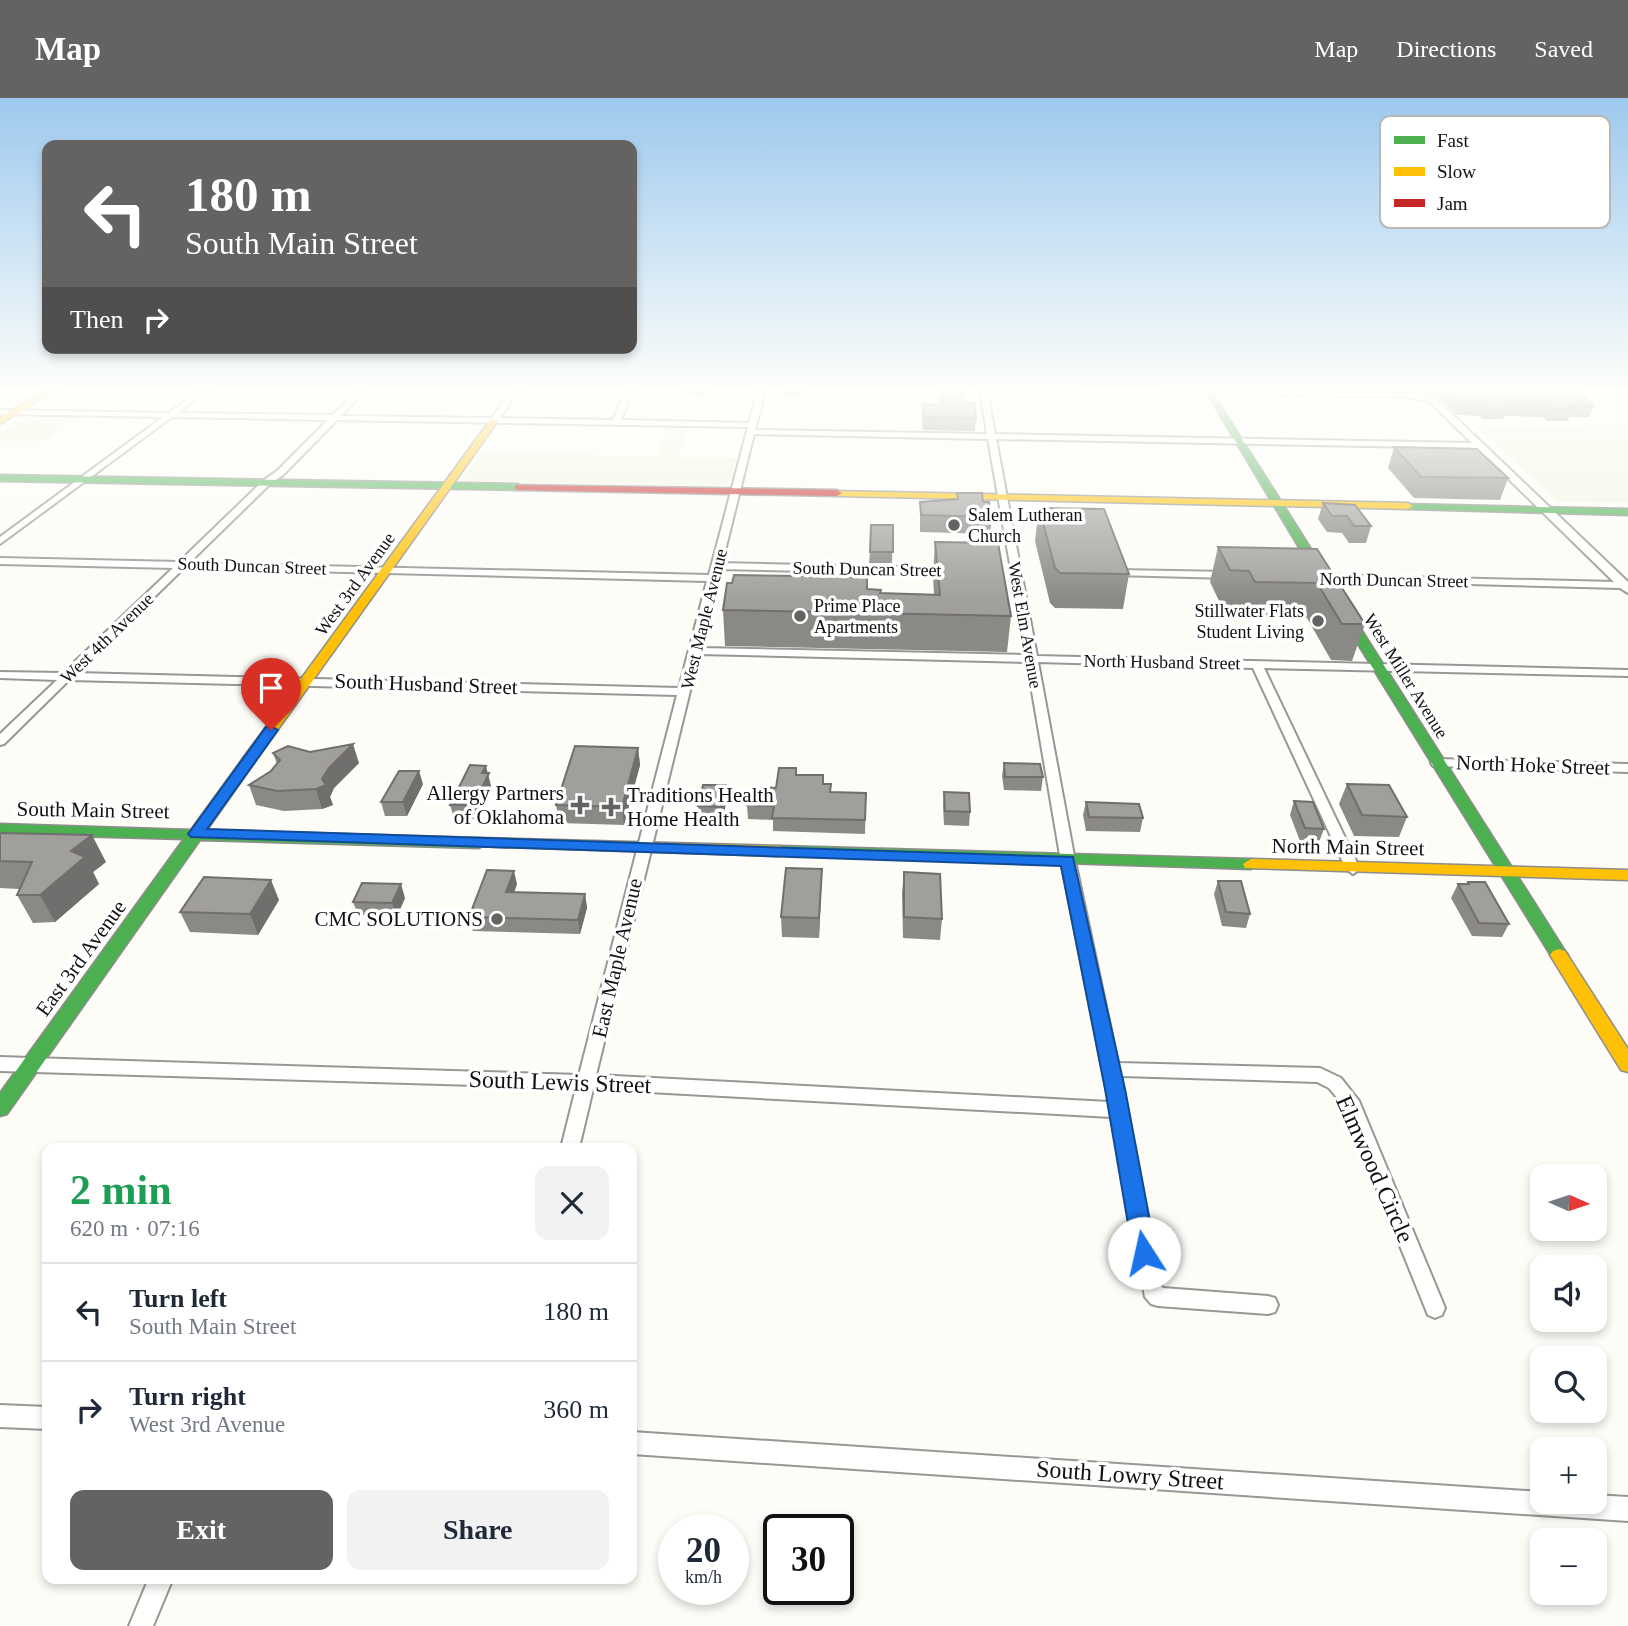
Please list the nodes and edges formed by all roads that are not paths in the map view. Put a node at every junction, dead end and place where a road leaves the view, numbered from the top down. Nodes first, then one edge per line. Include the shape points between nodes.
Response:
1 (110, 459) edge
2 (293, 459) edge
3 (466, 459) edge
4 (745, 459) edge
5 (995, 459) edge
6 (1250, 459) edge
7 (1494, 459) edge
8 (0, 478) edge
9 (84, 479) junction
10 (267, 482) junction
11 (448, 485) junction
12 (737, 491) junction
13 (1002, 496) junction
14 (1278, 505) junction
15 (1545, 510) junction
16 (1628, 512) edge
17 (0, 541) edge
18 (0, 561) edge
19 (184, 564) junction
20 (718, 566) junction
21 (388, 569) junction
22 (958, 571) edge
23 (1003, 572) edge
24 (1016, 572) junction
25 (1118, 572) edge
26 (1243, 575) edge
27 (714, 578) junction
28 (1325, 587) junction
29 (1626, 587) edge
30 (695, 651) junction
31 (1031, 659) junction
32 (1257, 664) junction
33 (1378, 667) junction
34 (1628, 673) edge
35 (0, 675) edge
36 (67, 676) junction
37 (307, 681) junction
38 (685, 692) junction
39 (0, 741) edge
40 (1437, 763) junction
41 (1628, 768) edge
42 (0, 829) edge
43 (196, 834) junction
44 (644, 849) junction
45 (1068, 861) junction
46 (1353, 869) junction
47 (1506, 872) junction
48 (1628, 875) edge
49 (0, 1064) edge
50 (32, 1065) junction
51 (1628, 1065) edge
52 (1111, 1069) junction
53 (587, 1082) junction
54 (0, 1108) edge
55 (1119, 1110) junction
56 (571, 1143) edge
57 (1268, 1305) dead end
58 (1435, 1308) dead end
59 (0, 1416) edge
60 (42, 1418) edge
61 (637, 1443) edge
62 (1628, 1509) edge
63 (158, 1584) edge
64 (141, 1626) edge

1 - 9 street
2 - 10 street, West 4th Avenue
3 - 11 main road, West 3rd Avenue
4 - 12 street, West Maple Avenue
5 - 13 street, West Elm Avenue
6 - 14 main road, West Miller Avenue
7 - 15 street
8 - 9 main road
9 - 10 main road
9 - 17 street
10 - 11 main road
10 - 19 street, West 4th Avenue
11 - 12 main road
11 - 21 main road, West 3rd Avenue
12 - 13 main road
12 - 20 street, West Maple Avenue
13 - 14 main road
13 - 24 street, West Elm Avenue
14 - 15 main road
14 - 28 main road, West Miller Avenue
15 - 16 main road
15 - 29 street
18 - 19 street, South Duncan Street
19 - 21 street, South Duncan Street
19 - 36 street, West 4th Avenue
20 - 22 street, South Duncan Street
20 - 27 street, West Maple Avenue
21 - 27 street, South Duncan Street
21 - 37 main road, West 3rd Avenue
23 - 24 street
24 - 31 street, West Elm Avenue
25 - 26 street
27 - 30 street, West Maple Avenue
28 - 29 street, North Duncan Street
28 - 33 main road, West Miller Avenue
30 - 31 street, North Husband Street
30 - 38 street, West Maple Avenue
31 - 32 street, North Husband Street
31 - 45 street, West Elm Avenue
32 - 33 street, North Husband Street
32 - 46 street
33 - 34 street, North Husband Street
33 - 40 main road, West Miller Avenue
35 - 36 street, South Husband Street
36 - 37 street, South Husband Street
36 - 39 street, West 4th Avenue
37 - 38 street, South Husband Street
37 - 43 main road, West 3rd Avenue
38 - 44 street, West Maple Avenue
40 - 41 street, North Hoke Street
40 - 47 main road, West Miller Avenue
42 - 43 main road, South Main Street
43 - 44 main road, South Main Street
43 - 50 main road, East 3rd Avenue
44 - 45 main road, South Main Street
44 - 53 street, East Maple Avenue
45 - 46 main road, North Main Street
45 - 52 street, West Elm Avenue
46 - 47 main road, North Main Street
47 - 48 main road, North Main Street
47 - 51 main road, West Miller Avenue
49 - 50 street, South Lewis Street
50 - 53 street, South Lewis Street
50 - 54 main road, East 3rd Avenue
52 - 55 street, West Elm Avenue
52 - 58 street, Elmwood Circle via 1320,1075 1335,1083 1350,1101
53 - 55 street, South Lewis Street
53 - 56 street, East Maple Avenue
55 - 57 street, West Elm Avenue via 1154,1295
59 - 60 street
61 - 62 street, South Lowry Street
63 - 64 street

